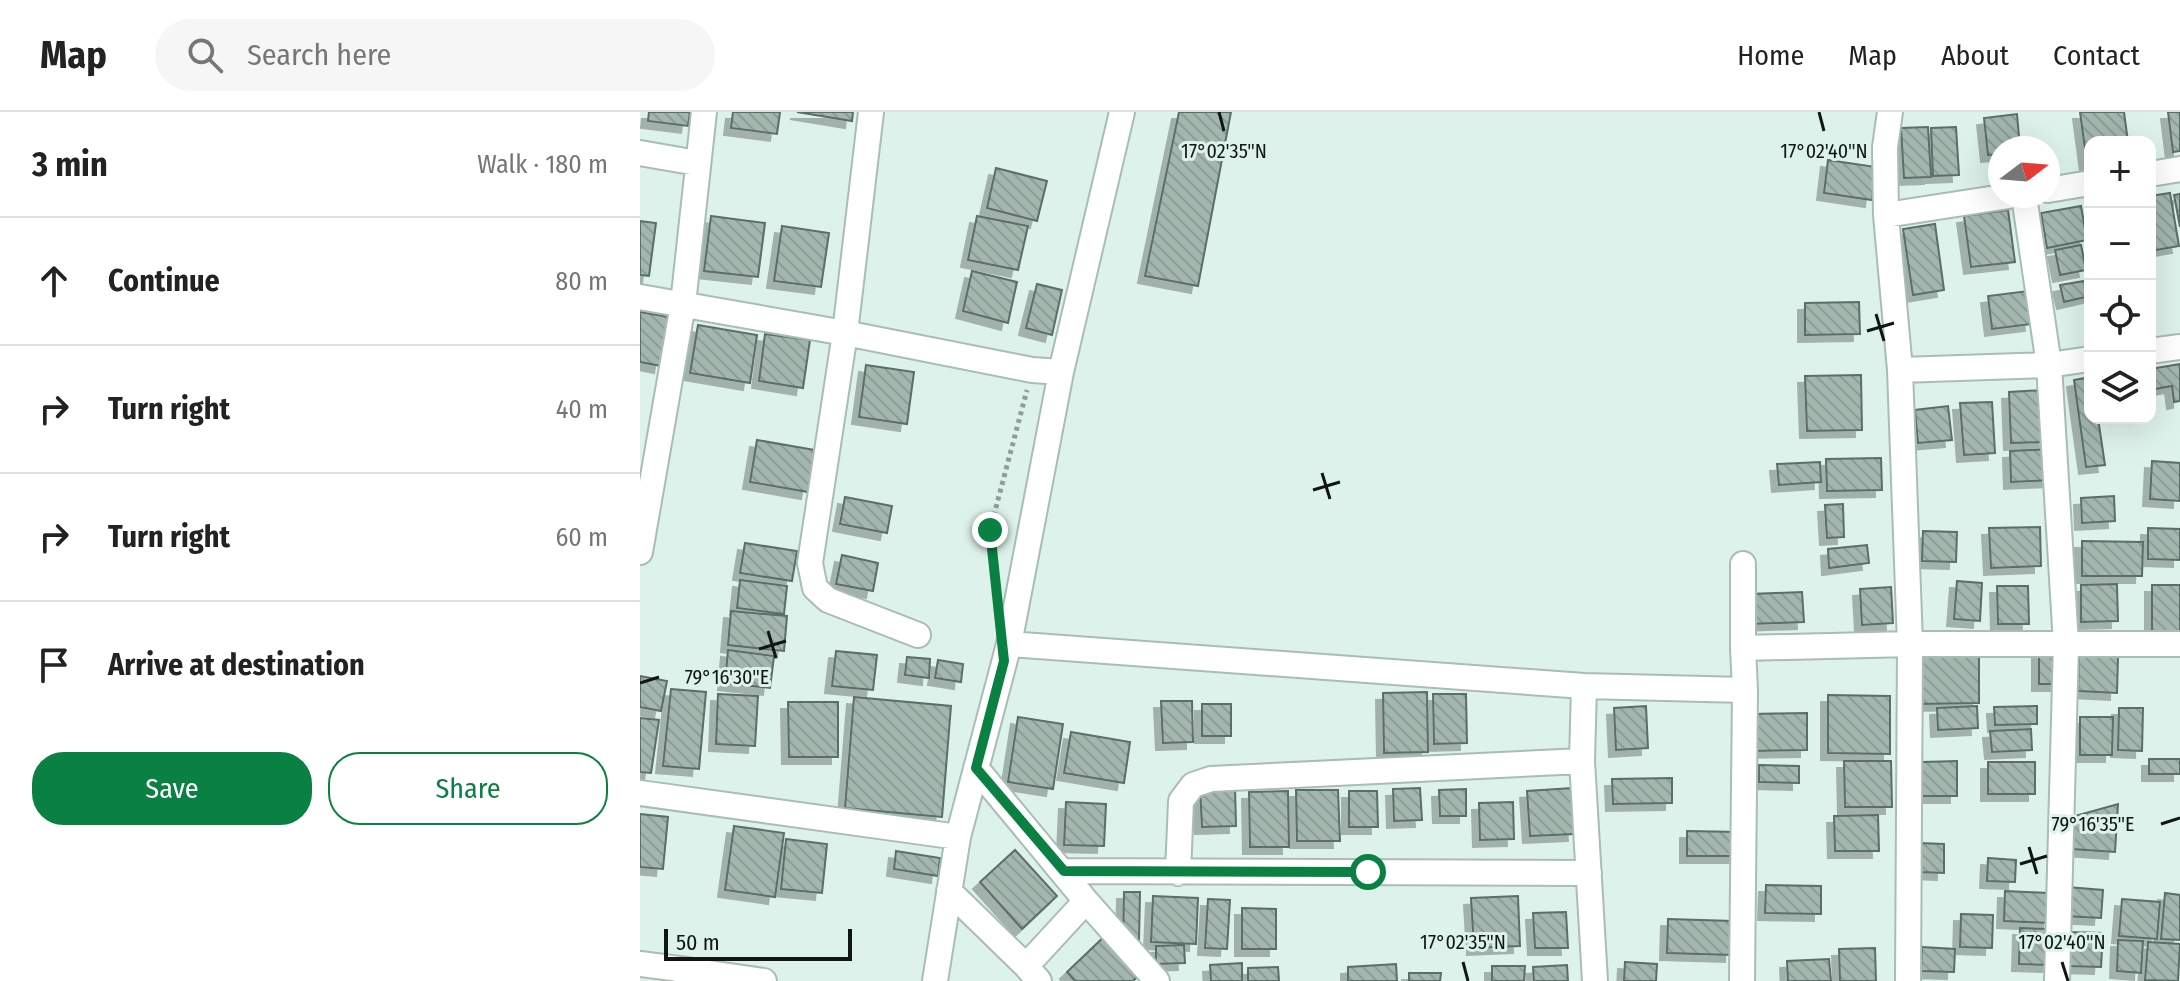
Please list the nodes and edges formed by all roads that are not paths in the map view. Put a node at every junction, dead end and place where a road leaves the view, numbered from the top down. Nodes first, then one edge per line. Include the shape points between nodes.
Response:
1 (704, 112) edge
2 (871, 112) edge
3 (1122, 112) edge
4 (1890, 112) edge
5 (640, 153) edge
6 (697, 163) junction
7 (2180, 169) edge
8 (2156, 173) edge
9 (2084, 184) edge
10 (2060, 188) edge
11 (1988, 199) edge
12 (2026, 208) edge
13 (1886, 215) junction
14 (640, 297) edge
15 (683, 304) junction
16 (845, 333) junction
17 (2180, 347) edge
18 (2156, 350) edge
19 (2084, 360) edge
20 (2049, 365) junction
21 (1900, 370) junction
22 (1061, 372) junction
23 (640, 552) edge
24 (1743, 564) dead end
25 (918, 635) dead end
26 (1009, 644) junction
27 (1910, 644) junction
28 (2066, 644) junction
29 (2180, 644) edge
30 (1743, 648) junction
31 (1584, 686) junction
32 (1745, 690) junction
33 (1582, 761) junction
34 (976, 768) junction
35 (640, 793) edge
36 (958, 837) junction
37 (1064, 871) junction
38 (1178, 873) junction
39 (1589, 873) junction
40 (949, 891) junction
41 (1086, 901) junction
42 (640, 964) edge
43 (1033, 974) edge
44 (686, 976) edge
45 (764, 981) edge
46 (935, 981) edge
47 (1157, 981) edge
48 (1595, 981) edge
49 (1742, 981) edge
50 (1908, 981) edge
51 (2057, 981) edge

1 - 6 street
2 - 16 street
3 - 22 street
4 - 13 street
5 - 6 street
6 - 15 street
7 - 8 street
9 - 10 street
11 - 13 street
12 - 20 street
13 - 21 street
14 - 15 street
15 - 16 street
15 - 23 street
16 - 22 street
16 - 25 street via 810,563 815,588 841,607
17 - 18 street
19 - 20 street
20 - 21 street
20 - 28 street
21 - 27 street
22 - 26 street
24 - 30 street
26 - 31 street
26 - 34 street
27 - 28 street
27 - 30 street
27 - 50 street
28 - 29 street
28 - 51 street
30 - 32 street
31 - 32 street
31 - 33 street
32 - 49 street
33 - 38 street via 1211,779 1193,785 1181,801
33 - 39 street
34 - 36 street
34 - 37 street
35 - 36 street
36 - 40 street
37 - 38 street
37 - 41 street
38 - 39 street
39 - 48 street
40 - 43 street
40 - 46 street
41 - 43 street
41 - 47 street
42 - 44 street
44 - 45 street

